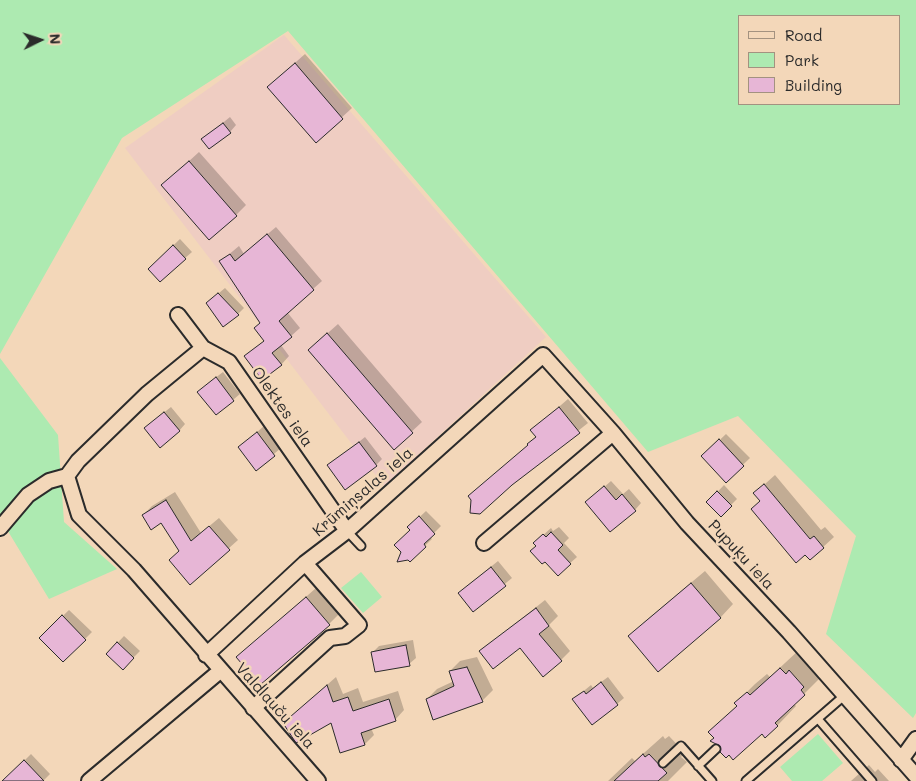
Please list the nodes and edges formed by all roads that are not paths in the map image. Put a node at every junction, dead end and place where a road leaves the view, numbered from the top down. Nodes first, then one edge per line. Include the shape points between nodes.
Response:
1 (178, 315) dead end
2 (203, 348) junction
3 (543, 355) joint
4 (612, 433) junction
5 (67, 476) junction
6 (0, 528) edge
7 (347, 531) junction
8 (484, 543) dead end
9 (361, 546) dead end
10 (305, 563) junction
11 (206, 655) junction
12 (220, 671) junction
13 (845, 695) junction
14 (253, 708) junction
15 (818, 719) junction
16 (916, 739) edge
17 (716, 749) dead end
18 (901, 760) junction
19 (663, 763) dead end
20 (698, 766) junction
21 (916, 776) edge
22 (89, 781) edge
23 (318, 781) edge
24 (712, 781) edge
25 (746, 781) edge
26 (872, 781) edge

1 - 2 street, Olektes iela
2 - 5 street via 147,394 78,461
2 - 7 street, Olektes iela via 229,362
3 - 4 street, Pupuķu iela
3 - 7 street, Krūmiņsalas iela
4 - 8 street
4 - 13 street, Pupuķu iela via 687,523
5 - 6 street via 49,481 28,495
5 - 11 street, Valdlauču iela via 79,515 134,570
7 - 9 lane
7 - 10 street, Krūmiņsalas iela
10 - 11 street, Krūmiņsalas iela
10 - 14 street via 359,625 345,636 330,638
11 - 12 street, Valdlauču iela
12 - 14 street, Valdlauču iela
12 - 22 street
13 - 15 lane
13 - 18 street, Pupuķu iela
14 - 23 street, Valdlauču iela
15 - 25 lane
15 - 26 lane
16 - 18 street
17 - 20 lane
18 - 21 street, Pupuķu iela
19 - 20 lane via 680,746
20 - 24 lane

